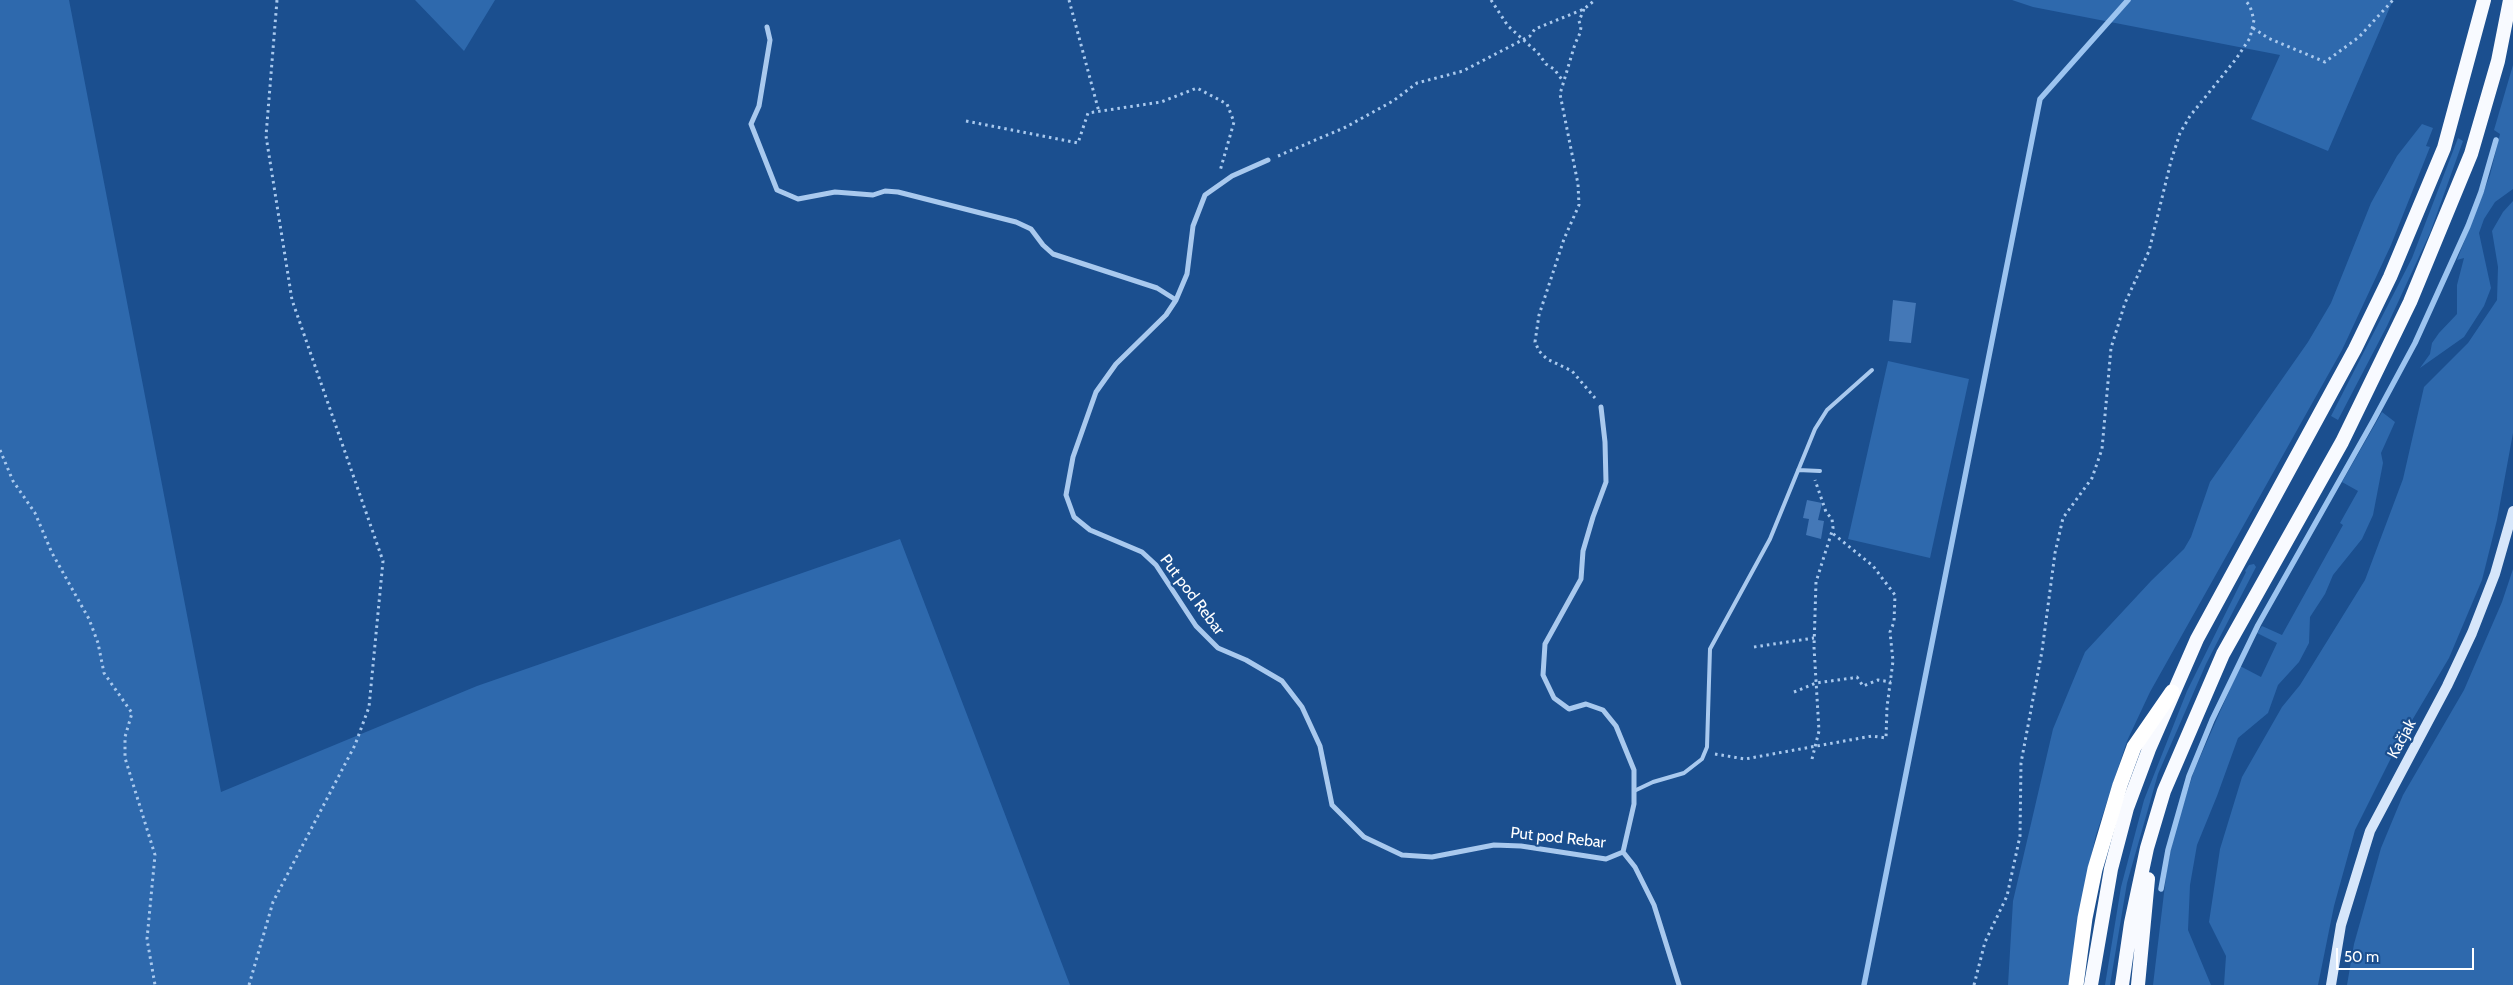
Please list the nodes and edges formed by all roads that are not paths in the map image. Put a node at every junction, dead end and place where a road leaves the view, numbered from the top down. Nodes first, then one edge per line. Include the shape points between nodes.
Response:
1 (2484, 0) edge
2 (2510, 0) edge
3 (767, 27) dead end
4 (1268, 160) road end
5 (1176, 300) junction
6 (1872, 370) dead end
7 (1601, 407) road end
8 (1798, 470) junction
9 (1820, 471) dead end
10 (2513, 511) edge
11 (2172, 692) junction
12 (1634, 790) junction
13 (2147, 848) junction
14 (1623, 852) junction
15 (1679, 985) edge
16 (2076, 985) edge
17 (2091, 985) edge
18 (2122, 985) edge
19 (2138, 985) edge
20 (2331, 985) edge

1 - 11 highway via 2444,148 2390,277 2355,349 2197,639
2 - 13 highway via 2498,61 2470,154 2410,302 2342,442 2223,654 2164,791
3 - 5 street via 770,40 759,106 751,124 777,190 798,199 835,192 873,195 885,191 898,192 1016,222 1032,229 1053,254 1158,288
4 - 5 street, Put pod Rebar via 1232,176 1206,195 1193,226 1187,274
5 - 14 street, Put pod Rebar via 1166,315 1116,364 1096,392 1073,457 1066,495 1074,517 1090,530 1142,552 1156,565 1196,626 1218,648 1282,681 1302,707 1320,746 1332,805 1364,836 1402,855 1432,857 1494,845 1606,859
6 - 8 lane via 1827,410 1808,443
7 - 12 street, Put pod Rebar via 1606,442 1606,482 1583,551 1581,579 1545,644 1544,675 1554,698 1570,709 1586,704 1603,710 1616,726 1634,770
8 - 9 lane
8 - 12 lane via 1770,539 1710,649 1706,752 1699,764 1684,773
10 - 20 main road, Kačjak via 2495,574 2472,634 2370,831 2341,925
11 - 16 highway via 2138,741 2120,785 2095,869
11 - 17 highway via 2127,808 2111,869
12 - 14 street, Put pod Rebar
13 - 18 highway
13 - 19 highway via 2148,886
14 - 15 street, Put pod Rebar via 1635,867 1654,905

